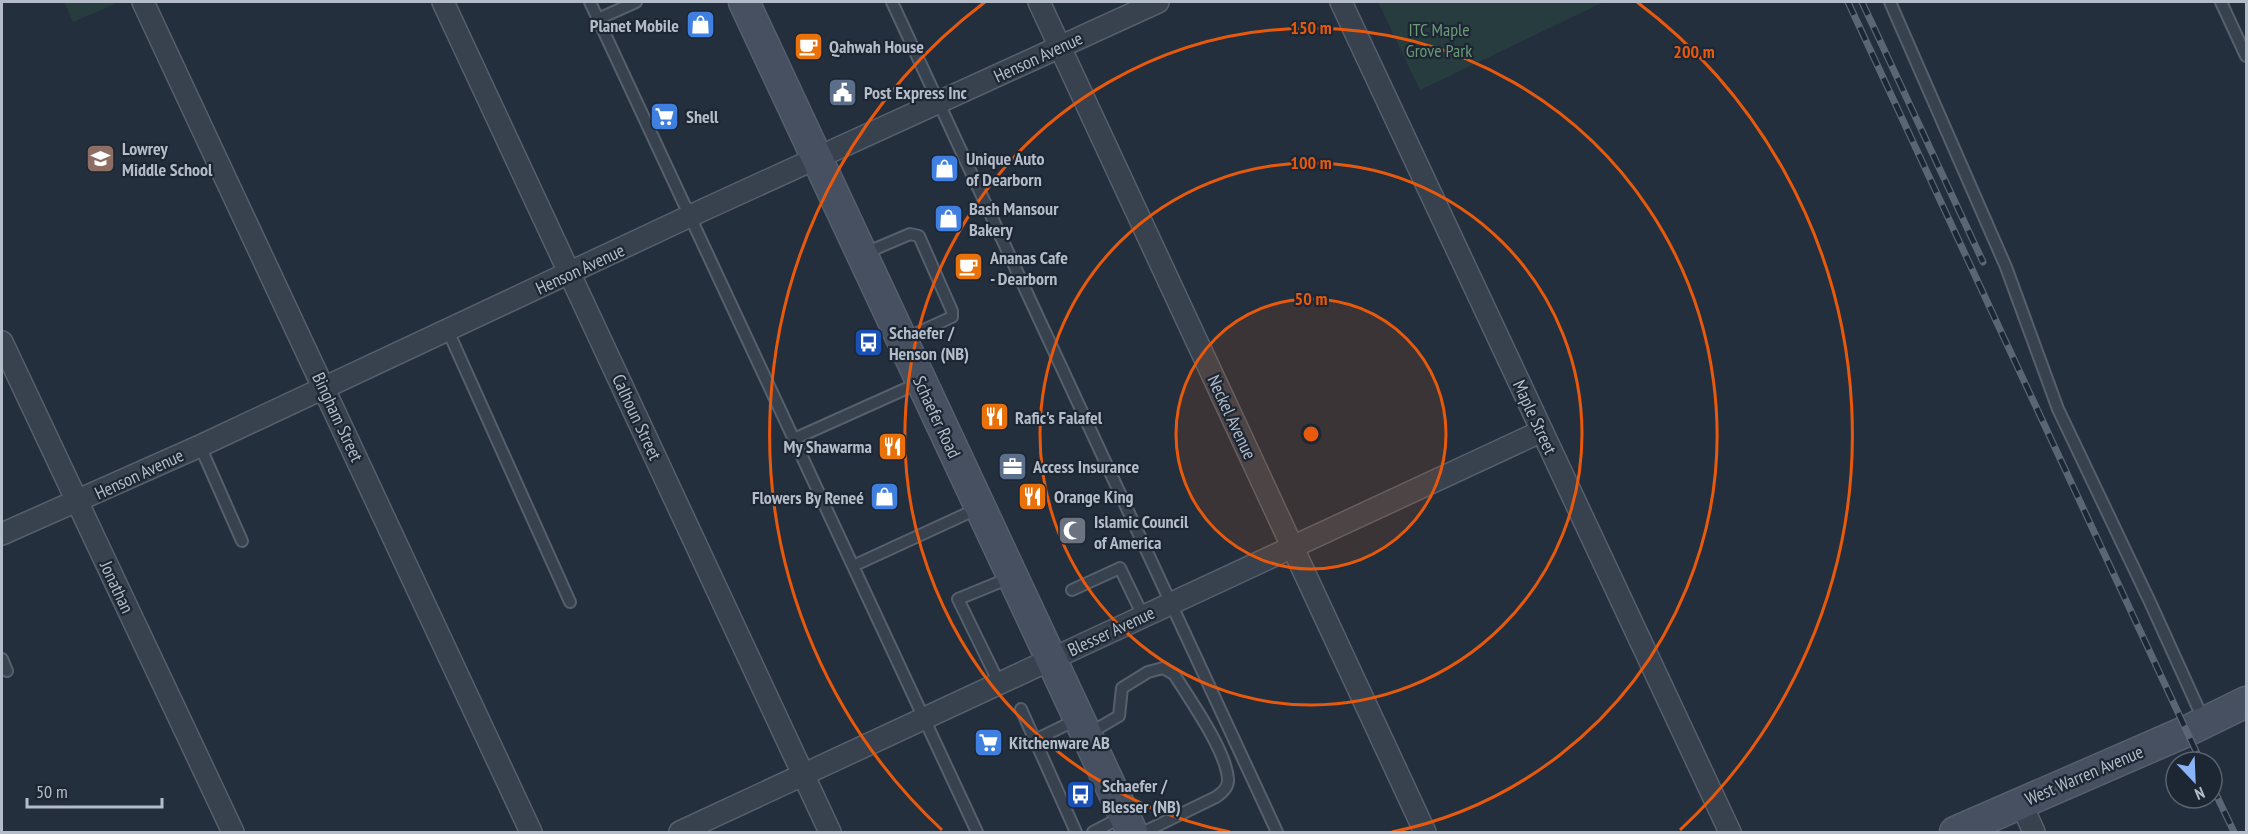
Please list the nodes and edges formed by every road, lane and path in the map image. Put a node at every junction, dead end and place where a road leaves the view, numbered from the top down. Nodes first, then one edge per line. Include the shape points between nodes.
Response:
1 (143, 2) edge
2 (443, 2) edge
3 (590, 2) edge
4 (636, 2) edge
5 (744, 2) edge
6 (892, 2) edge
7 (1039, 2) edge
8 (1158, 2) edge
9 (1341, 2) edge
10 (1890, 2) edge
11 (2222, 2) edge
12 (598, 19) junction
13 (1060, 47) junction
14 (2247, 56) edge
15 (939, 102) junction
16 (817, 158) junction
17 (690, 216) junction
18 (862, 255) junction
19 (570, 274) junction
20 (448, 331) junction
21 (902, 340) junction
22 (2, 342) edge
23 (921, 381) junction
24 (325, 388) junction
25 (1542, 431) junction
26 (794, 439) junction
27 (200, 446) junction
28 (77, 502) junction
29 (980, 508) junction
30 (2, 534) edge
31 (242, 541) dead end
32 (1292, 547) junction
33 (853, 566) junction
34 (1012, 577) junction
35 (1071, 590) dead end
36 (570, 602) dead end
37 (1171, 603) junction
38 (1143, 616) junction
39 (2, 659) edge
40 (1051, 659) junction
41 (7, 671) dead end
42 (999, 683) junction
43 (2247, 702) edge
44 (1021, 709) dead end
45 (924, 718) junction
46 (2204, 722) junction
47 (1082, 727) junction
48 (1035, 740) junction
49 (803, 775) junction
50 (2021, 803) junction
51 (1133, 827) edge
52 (233, 832) edge
53 (531, 832) edge
54 (680, 832) edge
55 (830, 832) edge
56 (977, 832) edge
57 (1076, 832) edge
58 (1093, 832) edge
59 (1277, 832) edge
60 (1425, 832) edge
61 (1730, 832) edge
62 (1954, 832) edge
63 (2034, 832) edge

1 - 24 street, Bingham Street
2 - 19 street, Calhoun Street
3 - 12 lane
4 - 12 lane
5 - 16 main road, Schaefer Road
6 - 15 lane
7 - 13 street, Neckel Avenue
8 - 13 street, Henson Avenue
9 - 25 street, Maple Street
10 - 46 lane via 2006,267 2058,409
11 - 14 lane
12 - 17 lane
13 - 15 street, Henson Avenue
13 - 32 street, Neckel Avenue
15 - 16 street, Henson Avenue
15 - 37 lane
16 - 17 street, Henson Avenue
16 - 18 main road, Schaefer Road
17 - 19 street, Henson Avenue
17 - 26 lane
18 - 21 main road, Schaefer Road
18 - 21 lane via 910,234 919,236 952,316
19 - 20 street, Henson Avenue
19 - 49 street, Calhoun Street
20 - 24 street, Henson Avenue
20 - 36 lane
21 - 23 main road, Schaefer Road
22 - 28 street, Jonathan
23 - 26 lane
23 - 29 main road, Schaefer Road
24 - 27 street, Henson Avenue
24 - 53 street, Bingham Street
25 - 32 street, Blesser Avenue
25 - 61 street, Maple Street
26 - 33 lane
27 - 28 street, Henson Avenue
27 - 31 lane
28 - 30 street, Henson Avenue
28 - 52 street, Jonathan
29 - 33 lane
29 - 34 main road, Schaefer Road
32 - 37 street, Blesser Avenue
32 - 60 street, Neckel Avenue
33 - 45 lane
34 - 40 main road, Schaefer Road
34 - 42 lane via 958,599
35 - 38 lane via 1120,568
37 - 38 street, Blesser Avenue
37 - 59 lane
38 - 40 street, Blesser Avenue
39 - 41 lane
40 - 42 street, Blesser Avenue
40 - 47 main road, Schaefer Road
42 - 45 street, Blesser Avenue
43 - 46 main road, West Warren Avenue
44 - 48 lane
45 - 49 street, Blesser Avenue
45 - 56 lane
46 - 50 main road, West Warren Avenue
47 - 48 lane
47 - 51 main road, Schaefer Road
47 - 51 lane via 1119,716 1122,688 1163,668 1174,674 1220,752 1228,780 1224,791
48 - 57 lane
49 - 54 street, Blesser Avenue
49 - 55 street, Calhoun Street
50 - 62 main road, West Warren Avenue
50 - 63 street
51 - 58 lane

